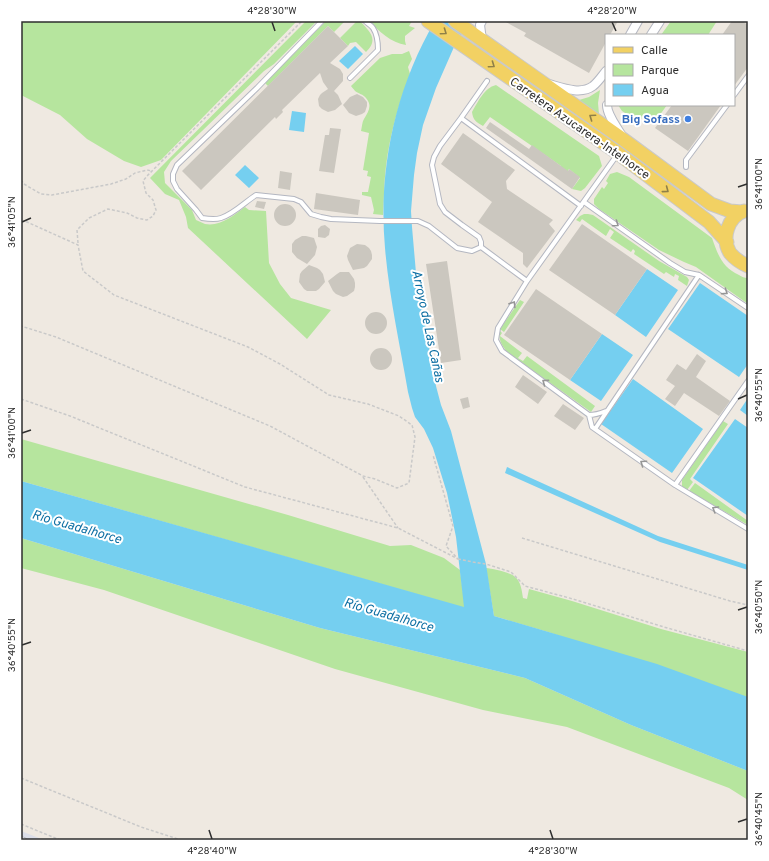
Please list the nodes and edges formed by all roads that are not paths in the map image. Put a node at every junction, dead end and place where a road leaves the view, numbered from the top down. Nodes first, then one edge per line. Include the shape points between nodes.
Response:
1 (322, 21) edge
2 (365, 21) edge
3 (429, 21) edge
4 (455, 21) edge
5 (482, 21) edge
6 (638, 21) edge
7 (660, 21) edge
8 (631, 34) edge
9 (652, 34) edge
10 (482, 40) junction
11 (605, 72) edge
12 (748, 76) edge
13 (350, 78) dead end
14 (487, 81) dead end
15 (542, 82) junction
16 (735, 94) edge
17 (606, 106) edge
18 (726, 106) edge
19 (461, 118) junction
20 (624, 140) junction
21 (618, 154) junction
22 (686, 167) dead end
23 (583, 204) junction
24 (745, 211) edge
25 (726, 242) junction
26 (481, 248) junction
27 (748, 266) edge
28 (699, 275) junction
29 (527, 281) junction
30 (748, 308) edge
31 (748, 381) edge
32 (607, 410) junction
33 (590, 415) junction
34 (595, 429) junction
35 (674, 485) junction
36 (748, 529) edge
37 (21, 839) edge
38 (24, 840) edge

1 - 26 lane via 177,165 173,174 177,189 202,218 220,219 256,195 270,196 294,199 301,202 311,214 331,219 418,221 429,226 457,248 472,251
2 - 13 lane via 376,34 378,50
3 -> 21 main road, Carretera Azucarera-Intelhorce
4 - 10 main road, Carretera Azucarera-Intelhorce
5 - 10 street
6 - 8 street
7 - 9 street
10 - 15 main road, Carretera Azucarera-Intelhorce
11 - 15 street via 584,91
12 - 16 lane
14 - 19 lane
20 -> 15 main road, Carretera Azucarera-Intelhorce
17 - 20 street
18 - 22 lane via 686,160
19 - 23 lane
19 - 26 lane via 440,146 432,166 440,204 445,212 479,237
20 - 24 main road, Carretera Azucarera-Intelhorce via 711,204 730,211
21 - 23 lane
21 -> 25 main road, Carretera Azucarera-Intelhorce via 709,222
23 -> 28 lane via 670,263 685,272
23 - 29 lane
24 - 25 main road via 732,220
25 - 27 main road, Carretera Azucarera-Intelhorce via 731,253
26 - 29 lane
28 -> 30 lane
28 - 32 lane
33 -> 29 lane via 502,351 496,340 498,328
31 - 35 lane
32 - 33 lane
32 - 34 lane
33 - 34 lane via 592,427
35 -> 34 lane
36 -> 35 lane
37 - 38 lane

